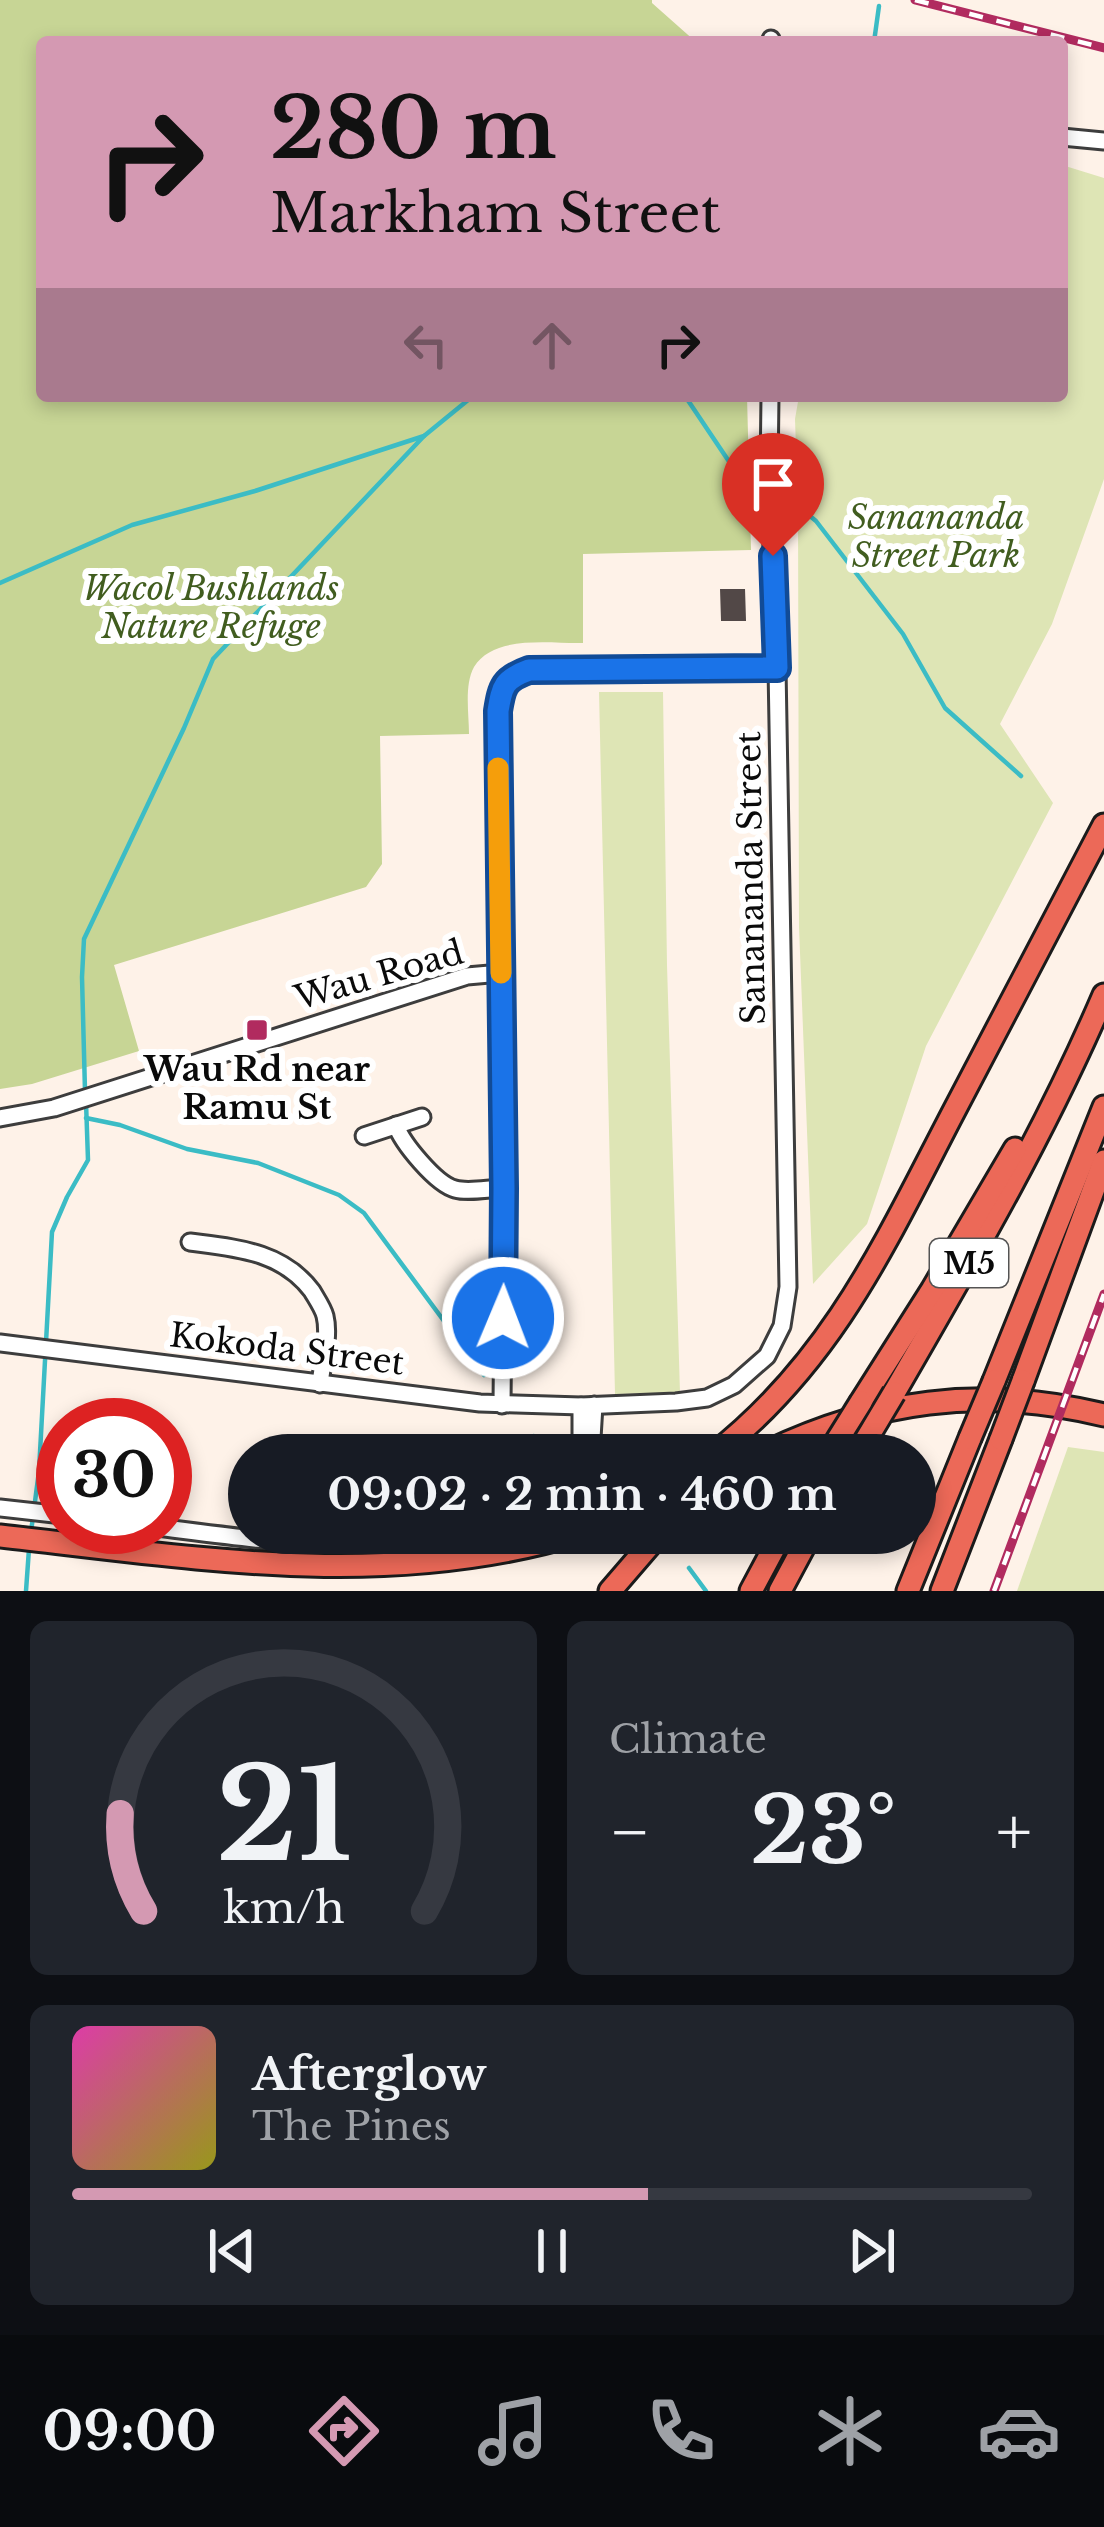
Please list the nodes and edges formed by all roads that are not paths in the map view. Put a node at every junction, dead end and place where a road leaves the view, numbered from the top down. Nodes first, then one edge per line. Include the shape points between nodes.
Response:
1 (1068, 137) edge
2 (1104, 141) edge
3 (770, 402) edge
4 (777, 668) junction
5 (1104, 825) edge
6 (501, 974) junction
7 (1104, 995) edge
8 (1104, 1107) edge
9 (422, 1117) dead end
10 (0, 1118) edge
11 (396, 1125) junction
12 (1040, 1130) junction
13 (364, 1136) dead end
14 (1104, 1161) edge
15 (504, 1188) junction
16 (190, 1242) dead end
17 (788, 1287) joint
18 (9, 1344) edge
19 (320, 1384) junction
20 (502, 1405) junction
21 (587, 1406) junction
22 (1104, 1415) edge
23 (584, 1434) edge
24 (589, 1434) edge
25 (738, 1434) edge
26 (810, 1434) edge
27 (841, 1434) edge
28 (870, 1434) edge
29 (0, 1508) edge
30 (36, 1512) edge
31 (192, 1532) edge
32 (228, 1536) edge
33 (0, 1537) edge
34 (517, 1554) edge
35 (642, 1554) edge
36 (771, 1554) edge
37 (800, 1554) edge
38 (610, 1591) edge
39 (751, 1591) edge
40 (780, 1591) edge
41 (908, 1591) edge
42 (942, 1591) edge

1 - 2 street
3 - 4 street, Sanananda Street
4 - 6 street via 529,670 501,689
4 - 17 street, Sanananda Street
5 - 25 highway via 872,1268 813,1357
6 - 10 street, Wau Road via 467,976 54,1108
6 - 15 street
7 - 12 highway, M5
8 - 41 highway, bridge
9 - 11 street
11 - 13 street
11 - 15 street via 448,1186
12 - 27 highway, bridge via 1015,1149
12 - 28 highway, M5, bridge
14 - 42 highway, M5, bridge
15 - 20 street
16 - 19 street via 248,1250 300,1277 326,1316
17 - 21 street, Kokoda Street via 767,1356 734,1385 693,1400
18 - 19 street, Kokoda Street
19 - 20 street, Kokoda Street
20 - 21 street, Kokoda Street
21 - 23 street
21 - 24 street
22 - 26 highway via 949,1399
29 - 30 street
31 - 32 street
33 - 34 highway via 362,1579
35 - 38 highway
36 - 39 highway
37 - 40 highway

